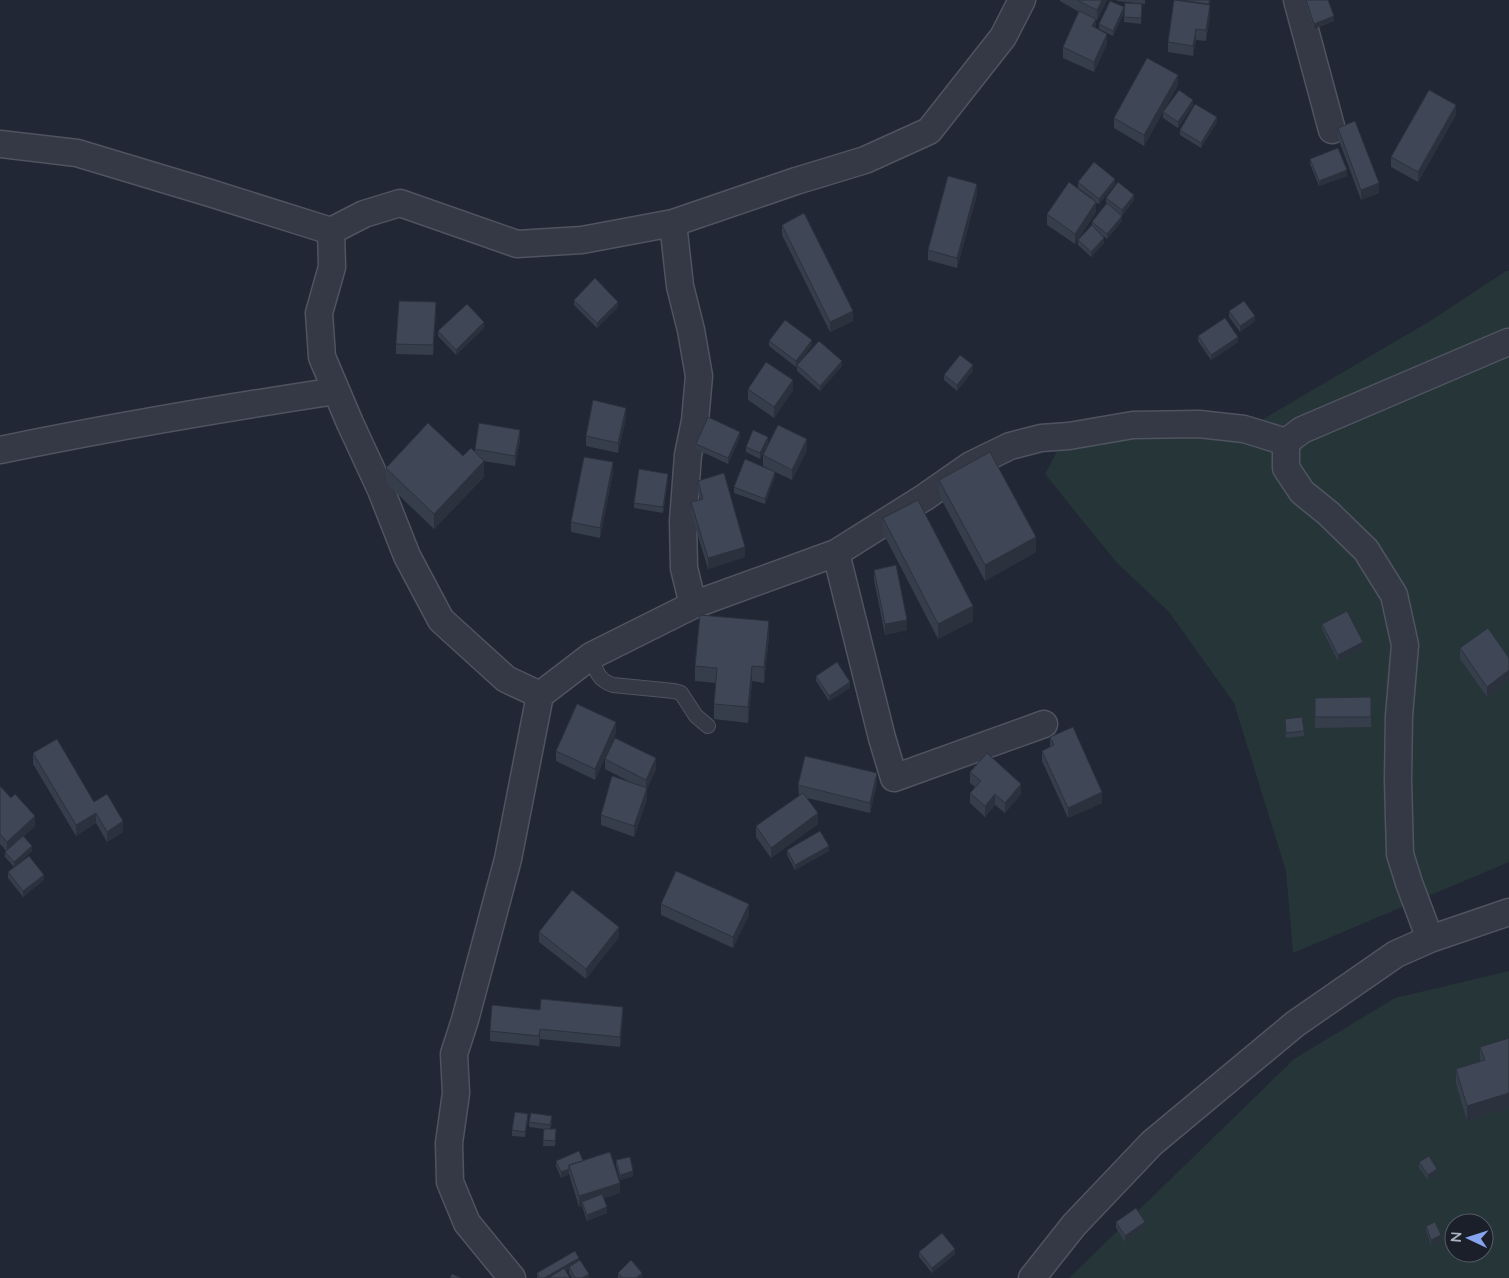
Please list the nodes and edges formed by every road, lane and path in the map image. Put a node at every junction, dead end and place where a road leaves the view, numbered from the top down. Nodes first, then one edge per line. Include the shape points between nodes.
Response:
1 (1022, 0) edge
2 (1296, 0) edge
3 (1332, 130) dead end
4 (0, 144) edge
5 (673, 223) junction
6 (332, 231) junction
7 (1508, 342) edge
8 (336, 391) junction
9 (1286, 442) junction
10 (0, 450) edge
11 (836, 553) junction
12 (693, 605) junction
13 (591, 656) junction
14 (540, 695) junction
15 (1044, 724) dead end
16 (708, 726) dead end
17 (1509, 912) edge
18 (1430, 939) junction
19 (512, 1278) edge
20 (1032, 1278) edge

1 - 5 street via 1003,37 929,131 865,160
2 - 3 street
4 - 6 street via 77,153
5 - 6 street via 582,240 517,244 400,203 364,214
5 - 12 street via 680,286 692,330 699,376 683,521 684,568
6 - 8 street via 332,267 319,313 322,356
7 - 9 street via 1302,430
8 - 10 street via 246,404
8 - 14 street via 407,556 441,620 506,679
9 - 11 street via 1244,429 1199,424 1133,425 1041,438 1010,446 971,465
9 - 18 street via 1286,468 1302,492 1366,550 1394,595 1405,645 1399,725 1400,854
11 - 12 street
11 - 15 street via 894,778
12 - 13 street
13 - 14 street
13 - 16 lane via 605,682 681,693 696,716
14 - 19 street via 508,859 454,1054 456,1093 449,1143 450,1182 467,1223
17 - 18 street
18 - 20 street via 1396,954 1295,1024 1152,1143 1074,1225

